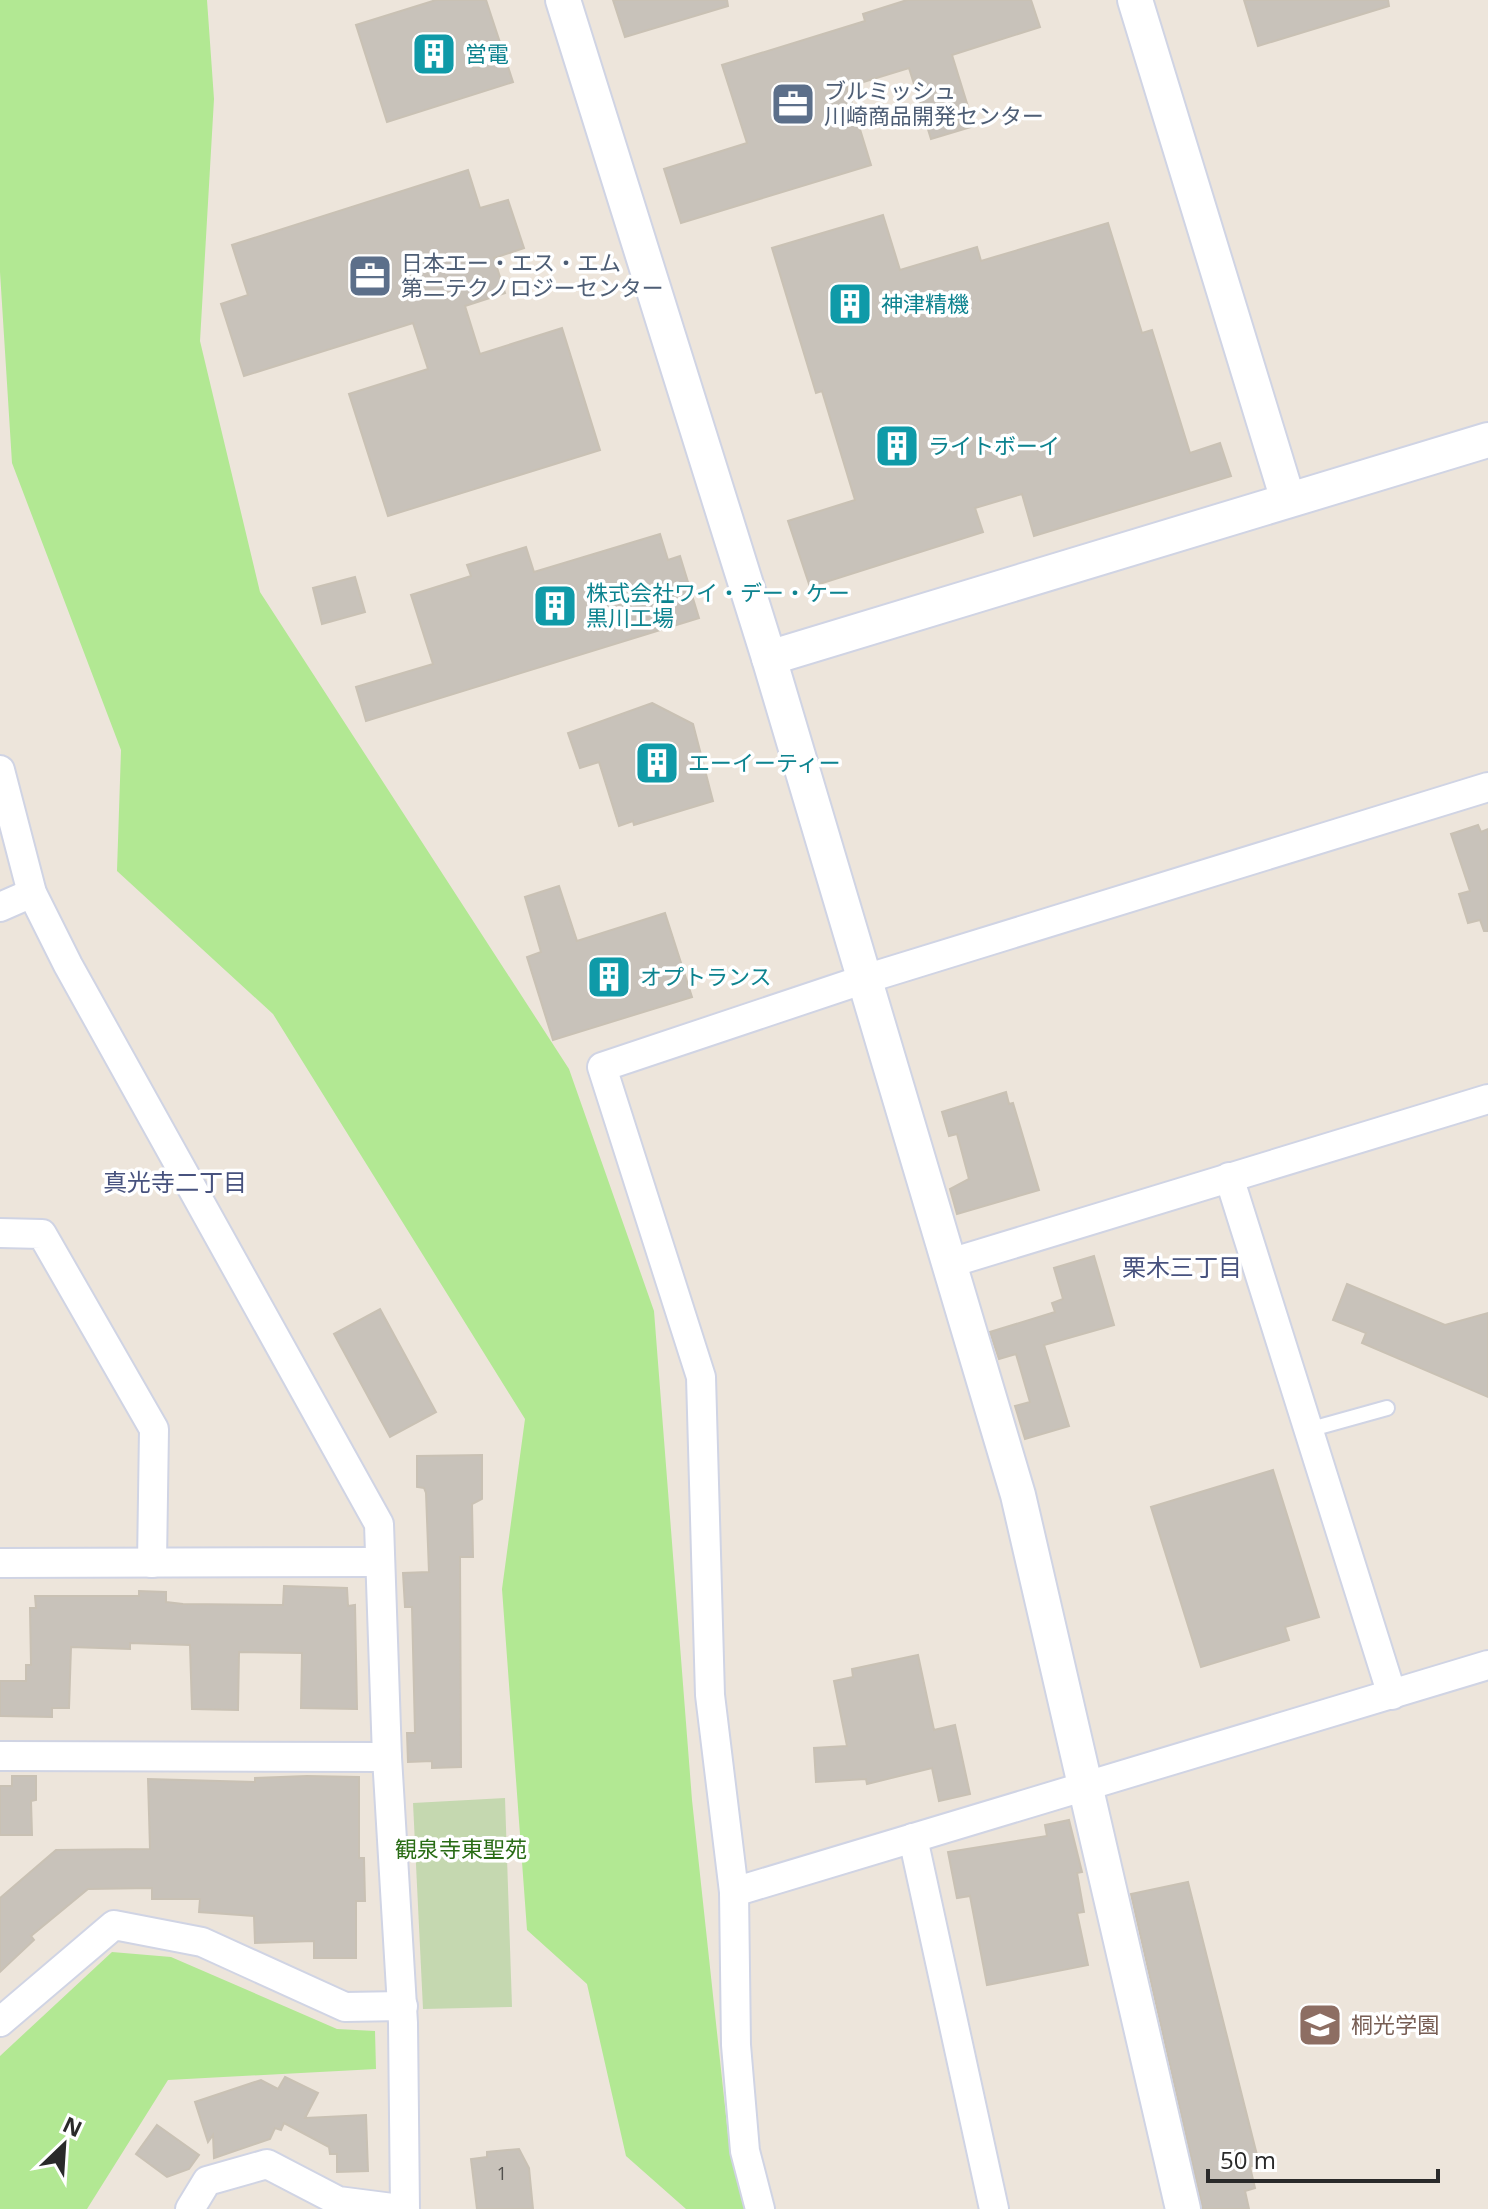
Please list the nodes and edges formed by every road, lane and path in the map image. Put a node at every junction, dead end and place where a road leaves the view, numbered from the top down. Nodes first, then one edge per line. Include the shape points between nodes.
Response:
1 (563, 0) edge
2 (1135, 0) edge
3 (1488, 440) edge
4 (1288, 500) junction
5 (769, 658) junction
6 (0, 770) edge
7 (1488, 787) edge
8 (32, 893) junction
9 (0, 907) edge
10 (865, 979) junction
11 (1488, 1099) edge
12 (1229, 1177) junction
13 (0, 1233) edge
14 (947, 1264) junction
15 (1387, 1408) dead end
16 (1308, 1430) junction
17 (380, 1562) junction
18 (0, 1563) edge
19 (152, 1563) junction
20 (1488, 1665) edge
21 (1392, 1695) junction
22 (0, 1756) edge
23 (387, 1757) junction
24 (1083, 1785) junction
25 (913, 1838) junction
26 (734, 1892) junction
27 (403, 2006) junction
28 (0, 2022) edge
29 (190, 2209) edge
30 (403, 2209) edge
31 (760, 2209) edge
32 (994, 2209) edge
33 (1183, 2209) edge

1 - 5 street
2 - 4 street
3 - 4 street
4 - 5 street
5 - 10 street
6 - 8 street
7 - 10 street
8 - 9 street
8 - 17 street via 379,1524
10 - 14 street
10 - 26 street via 602,1067 701,1377 710,1695
11 - 12 street
12 - 14 street
12 - 16 street
13 - 19 street via 42,1234 154,1429
14 - 24 street via 1018,1495
15 - 16 lane
16 - 21 street
17 - 19 street
17 - 23 street
18 - 19 street
20 - 21 street
21 - 24 street
22 - 23 street
23 - 27 street
24 - 25 street
24 - 33 street
25 - 26 street
25 - 32 street
26 - 31 street via 736,2045 745,2151
27 - 28 street via 345,2007 202,1942 114,1925
27 - 30 street
29 - 30 street via 207,2181 267,2164 338,2201

